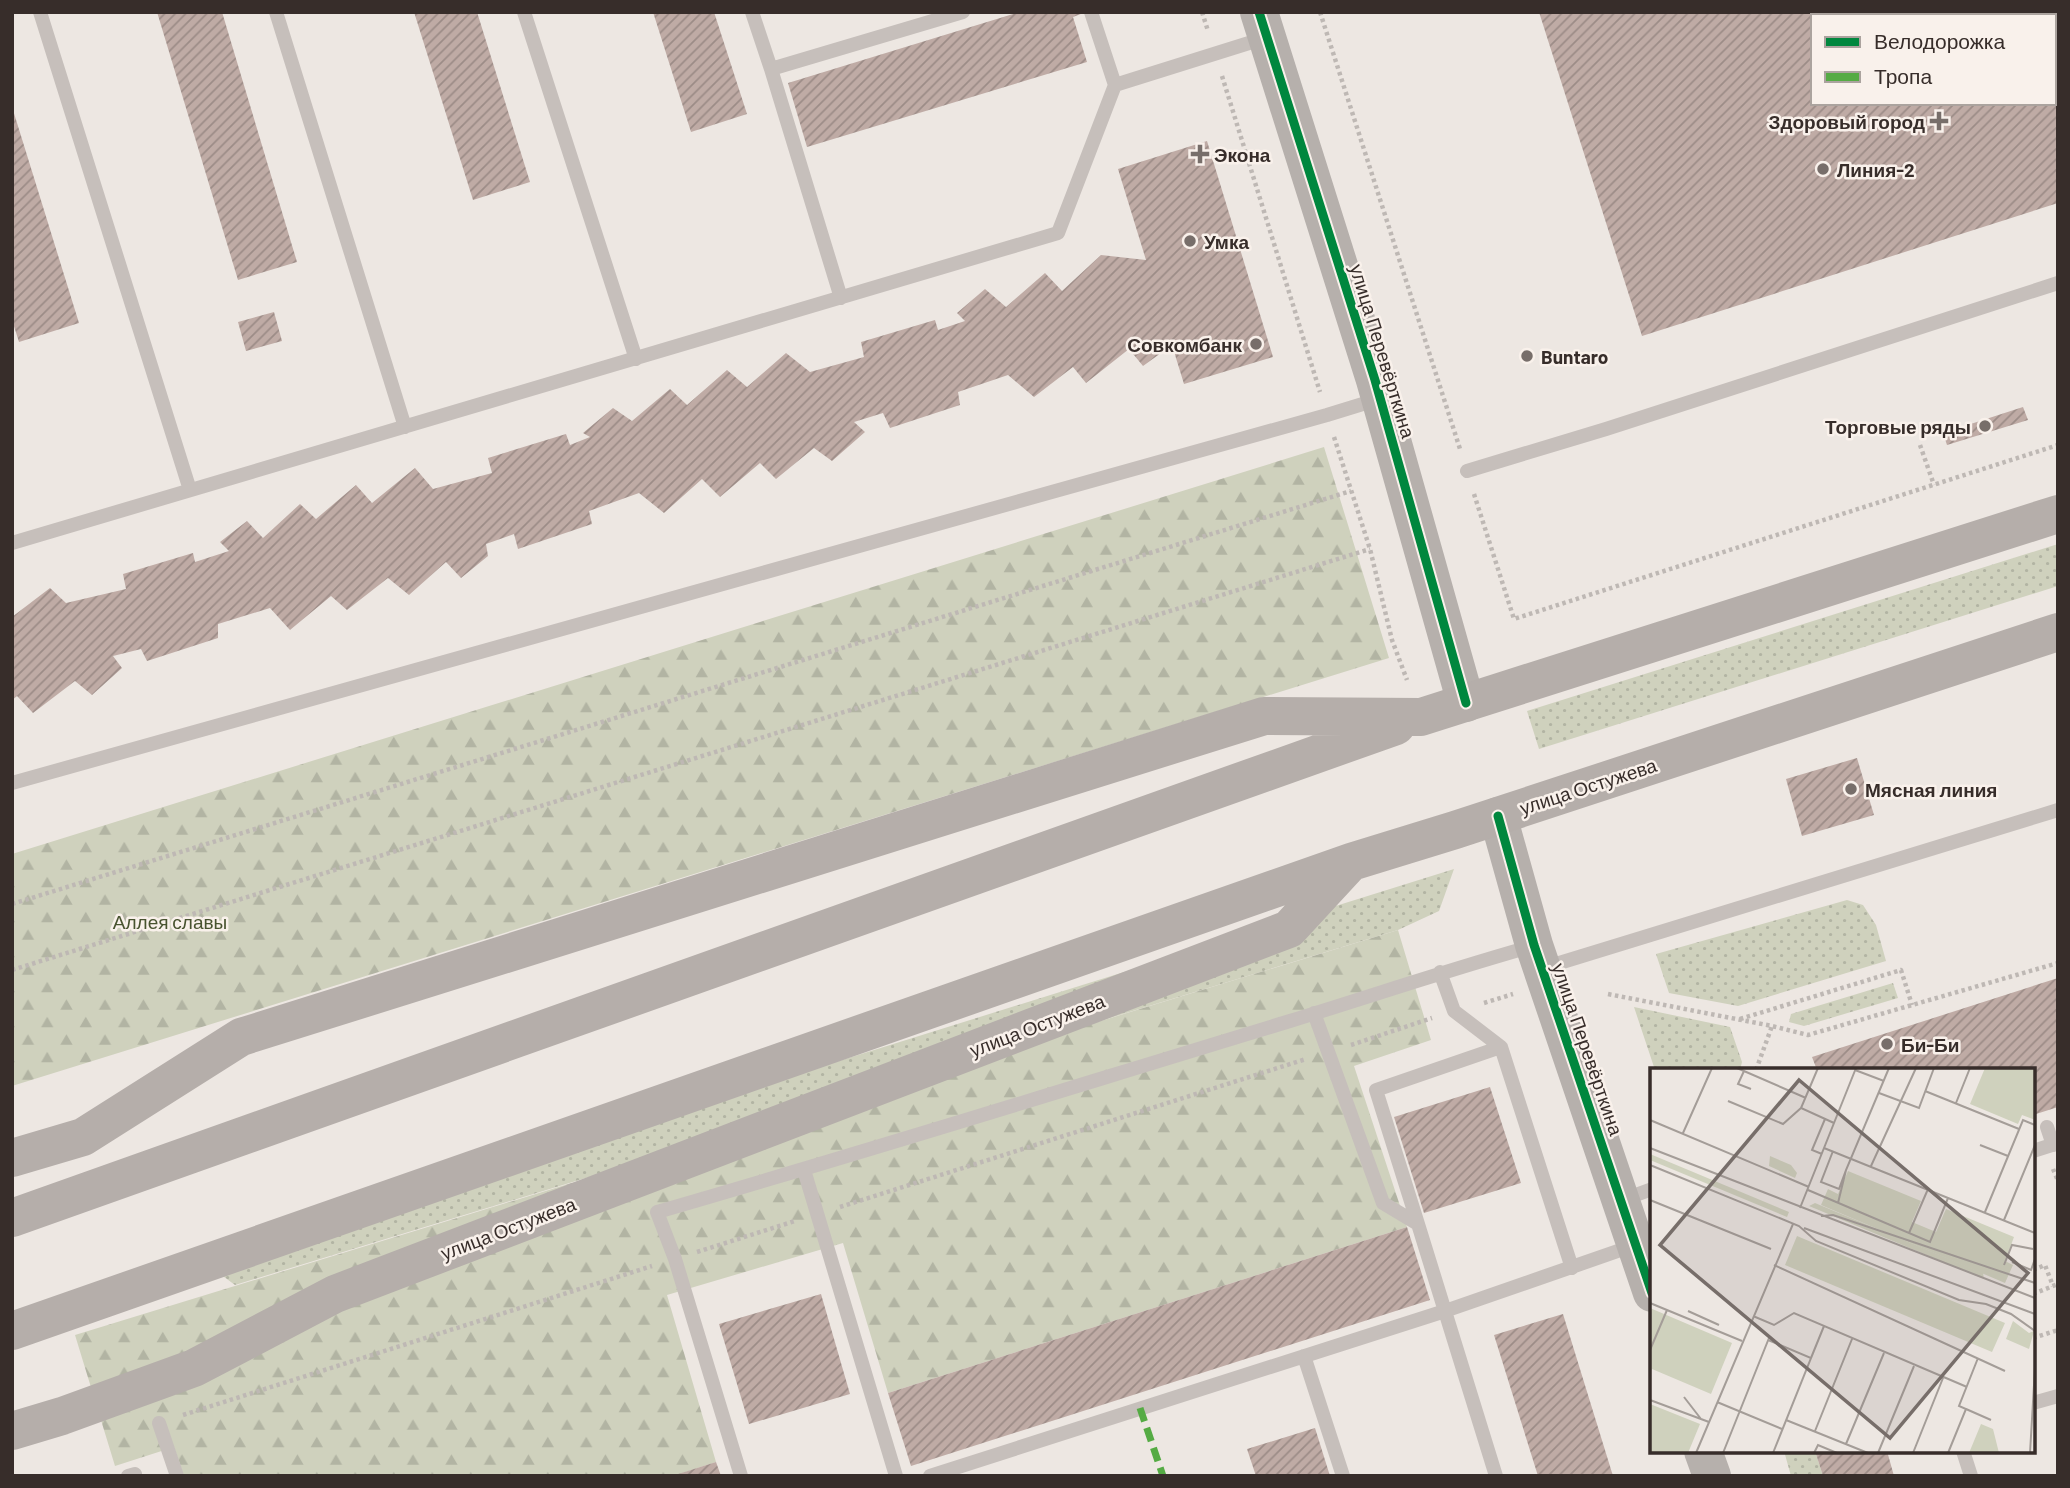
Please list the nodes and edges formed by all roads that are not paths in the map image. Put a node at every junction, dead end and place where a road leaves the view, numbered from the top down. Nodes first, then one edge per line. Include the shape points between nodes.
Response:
1 (40, 12) edge
2 (276, 12) edge
3 (524, 12) edge
4 (752, 12) edge
5 (963, 12) edge
6 (1091, 12) edge
7 (1263, 25) edge
8 (771, 69) junction
9 (1115, 85) junction
10 (2058, 283) edge
11 (841, 298) junction
12 (636, 359) junction
13 (1380, 398) junction
14 (405, 427) junction
15 (1467, 471) road end
16 (190, 490) junction
17 (2058, 514) edge
18 (12, 543) edge
19 (2058, 632) edge
20 (1465, 703) junction
21 (1421, 717) junction
22 (12, 783) edge
23 (2058, 810) edge
24 (1497, 816) junction
25 (1352, 862) junction
26 (1531, 969) junction
27 (1440, 972) junction
28 (1314, 1013) junction
29 (1501, 1047) junction
30 (2047, 1127) dead end
31 (2055, 1144) edge
32 (2035, 1150) edge
33 (12, 1158) edge
34 (804, 1170) junction
35 (1636, 1195) edge
36 (12, 1218) edge
37 (1418, 1224) junction
38 (1636, 1245) junction
39 (1572, 1268) junction
40 (1650, 1287) edge
41 (1445, 1311) junction
42 (12, 1331) edge
43 (1304, 1356) junction
44 (2058, 1396) edge
45 (2035, 1402) edge
46 (159, 1423) road end
47 (12, 1431) edge
48 (1704, 1453) edge
49 (1965, 1453) edge
50 (177, 1476) edge
51 (741, 1476) edge
52 (896, 1476) edge
53 (930, 1476) edge
54 (1343, 1476) edge
55 (1496, 1476) edge
56 (1712, 1476) edge
57 (1971, 1476) edge

1 - 16 lane
2 - 14 lane
3 - 12 lane
4 - 8 lane
5 - 8 lane
6 - 9 lane
7 - 9 lane via 1215,54
7 - 13 street, улица Перевёрткина
8 - 11 lane
9 - 11 lane via 1058,233
10 - 15 lane
11 - 12 lane
12 - 14 lane
13 - 20 street, улица Перевёрткина
13 - 22 lane
14 - 16 lane
16 - 18 lane
17 - 20 main road
19 - 24 main road, улица Остужева
20 - 21 main road
21 - 33 main road via 1264,716 1224,728 241,1037 83,1137
21 - 36 main road
23 - 26 lane
24 - 25 main road, улица Остужева
24 - 26 street, улица Перевёрткина
25 - 42 main road
25 - 47 main road, улица Остужева via 1289,929 335,1294 194,1368
26 - 27 lane
26 - 35 street, улица Перевёрткина
27 - 28 lane
27 - 29 lane via 1454,1011
28 - 34 lane
28 - 37 lane via 1383,1203
29 - 37 lane via 1376,1090
29 - 39 lane
30 - 31 lane
31 - 32 lane
34 - 51 lane via 657,1212
34 - 52 lane
35 - 38 street, улица Перевёрткина
37 - 41 lane
38 - 39 lane
38 - 40 street, улица Перевёрткина
39 - 41 lane
41 - 43 lane
41 - 55 lane
43 - 53 lane
43 - 54 lane
44 - 45 lane
46 - 50 lane
48 - 56 street
49 - 57 lane

